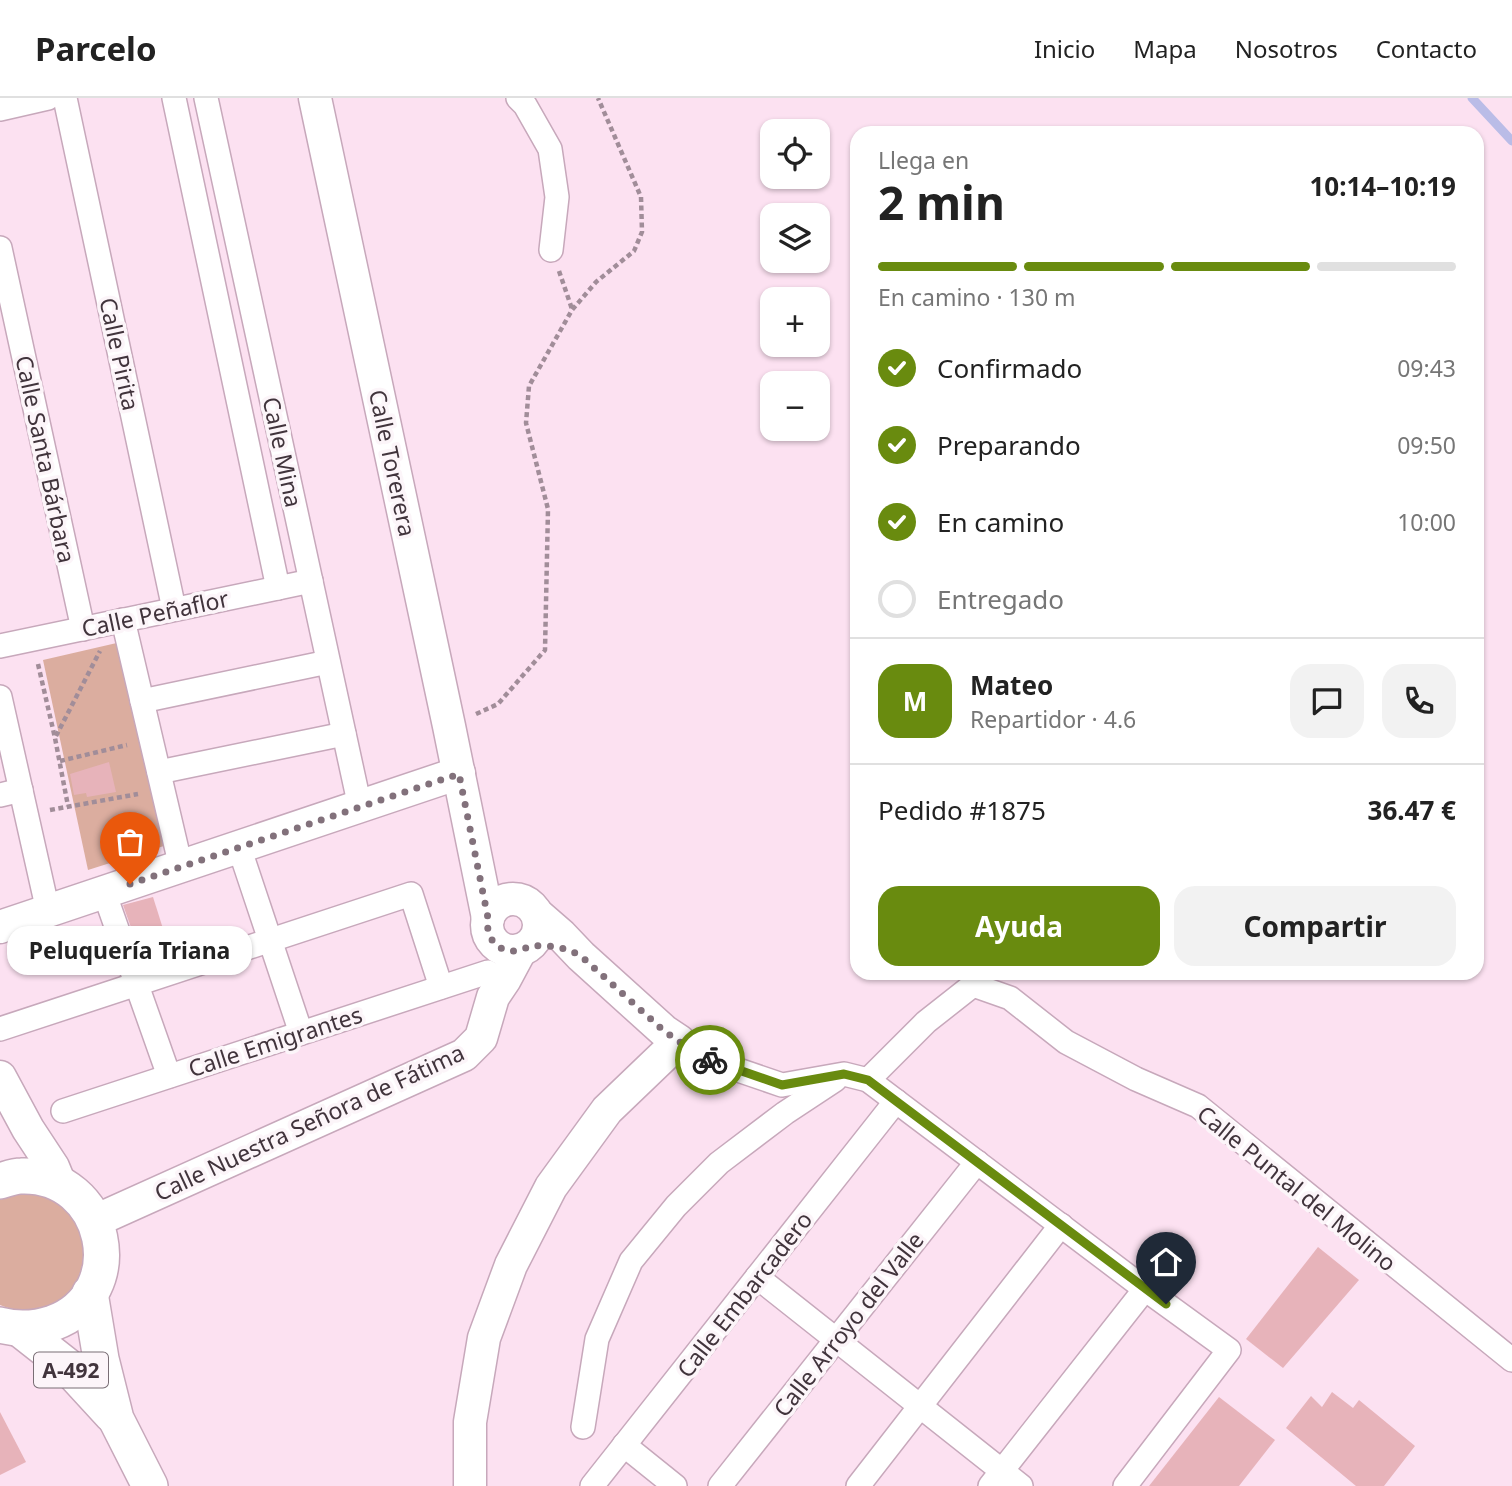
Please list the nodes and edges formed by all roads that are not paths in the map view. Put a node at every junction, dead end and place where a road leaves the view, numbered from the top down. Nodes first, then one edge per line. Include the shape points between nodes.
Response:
1 (48, 98) edge
2 (65, 98) edge
3 (174, 98) edge
4 (206, 98) edge
5 (315, 98) edge
6 (518, 98) edge
7 (1, 106) edge
8 (0, 248) edge
9 (551, 250) road end
10 (311, 581) junction
11 (278, 587) junction
12 (174, 609) junction
13 (119, 621) junction
14 (83, 629) junction
15 (0, 646) edge
16 (328, 662) junction
17 (0, 697) edge
18 (142, 701) junction
19 (344, 734) junction
20 (459, 774) junction
21 (161, 780) junction
22 (10, 792) edge
23 (360, 807) junction
24 (471, 829) junction
25 (239, 848) junction
26 (181, 867) junction
27 (104, 892) junction
28 (529, 908) junction
29 (48, 911) junction
30 (0, 927) edge
31 (270, 940) junction
32 (502, 954) junction
33 (581, 956) junction
34 (137, 985) junction
35 (441, 987) junction
36 (0, 1029) edge
37 (301, 1033) junction
38 (679, 1041) junction
39 (844, 1074) junction
40 (169, 1076) junction
41 (0, 1077) edge
42 (868, 1080) junction
43 (896, 1101) junction
44 (62, 1111) dead end
45 (977, 1162) junction
46 (6, 1173) edge
47 (60, 1184) junction
48 (95, 1221) junction
49 (1061, 1225) junction
50 (757, 1277) junction
51 (1145, 1289) junction
52 (90, 1293) junction
53 (10, 1327) edge
54 (836, 1340) junction
55 (1512, 1360) edge
56 (920, 1406) junction
57 (116, 1419) junction
58 (583, 1427) dead end
59 (624, 1446) junction
60 (996, 1478) edge
61 (150, 1486) edge
62 (470, 1486) edge
63 (592, 1486) edge
64 (675, 1486) edge
65 (720, 1486) edge
66 (858, 1486) edge
67 (1021, 1486) edge
68 (1125, 1486) edge

1 - 7 street
2 - 12 street, Calle Pirita
3 - 11 street, Calle Mina
4 - 10 street, Calle Mina
5 - 20 street, Calle Torerera
6 - 9 street via 550,149 556,198
8 - 14 street, Calle Santa Bárbara
10 - 11 street, Calle Peñaflor
10 - 16 street, Calle Mina
11 - 12 street, Calle Peñaflor
12 - 13 street, Calle Peñaflor
13 - 14 street, Calle Peñaflor
13 - 18 street
14 - 15 street, Calle Peñaflor
16 - 18 street
16 - 19 street, Calle Mina
17 - 22 street
18 - 21 street
19 - 21 street
19 - 23 street, Calle Mina
20 - 23 street
20 - 24 street, Calle Torerera
21 - 26 street
22 - 29 street via 26,814
23 - 25 street
24 - 28 street, Calle Torerera
24 - 32 street, Calle Torerera
25 - 26 street
25 - 31 street
26 - 27 street
27 - 29 street
27 - 34 street
28 - 32 street, Calle Nuestra Señora de Fátima via 539,923 535,940
28 - 32 street via 504,901 497,905
28 - 33 street, Calle Torerera
29 - 30 street
31 - 34 street
31 - 35 street via 411,894
31 - 37 street
32 - 33 street via 547,946
32 - 35 street, Calle Emigrantes
32 - 48 street, Calle Nuestra Señora de Fátima via 481,1038 464,1055
33 - 38 street, Calle Torerera
34 - 36 street
34 - 40 street
35 - 37 street, Calle Emigrantes
37 - 40 street, Calle Emigrantes
38 - 39 street via 703,1058 782,1085
38 - 62 street via 607,1110 551,1187 511,1265 484,1338 470,1422
39 - 42 street
39 - 58 street via 719,1163 631,1261 597,1339
40 - 44 street, Calle Emigrantes
41 - 47 street
42 - 43 street
42 - 55 street, Calle Puntal del Molino via 926,1022 973,985 1010,998 1066,1042 1198,1106
43 - 45 street
43 - 50 street, Calle Embarcadero
45 - 49 street
45 - 54 street, Calle Arroyo del Valle
46 - 47 main road, A-492
47 - 48 main road, A-492 via 87,1206
48 - 52 main road, A-492 via 102,1258
49 - 51 street
49 - 56 street
50 - 54 street
50 - 59 street, Calle Embarcadero
51 - 60 street
51 - 68 street via 1229,1350
52 - 53 main road, A-492 via 60,1321 41,1327
52 - 57 main road, A-492
53 - 57 main road, A-492 via 67,1366
54 - 56 street
54 - 65 street, Calle Arroyo del Valle
56 - 60 street
56 - 66 street
57 - 61 main road, A-492
59 - 63 street, Calle Embarcadero
59 - 64 street
60 - 67 street

